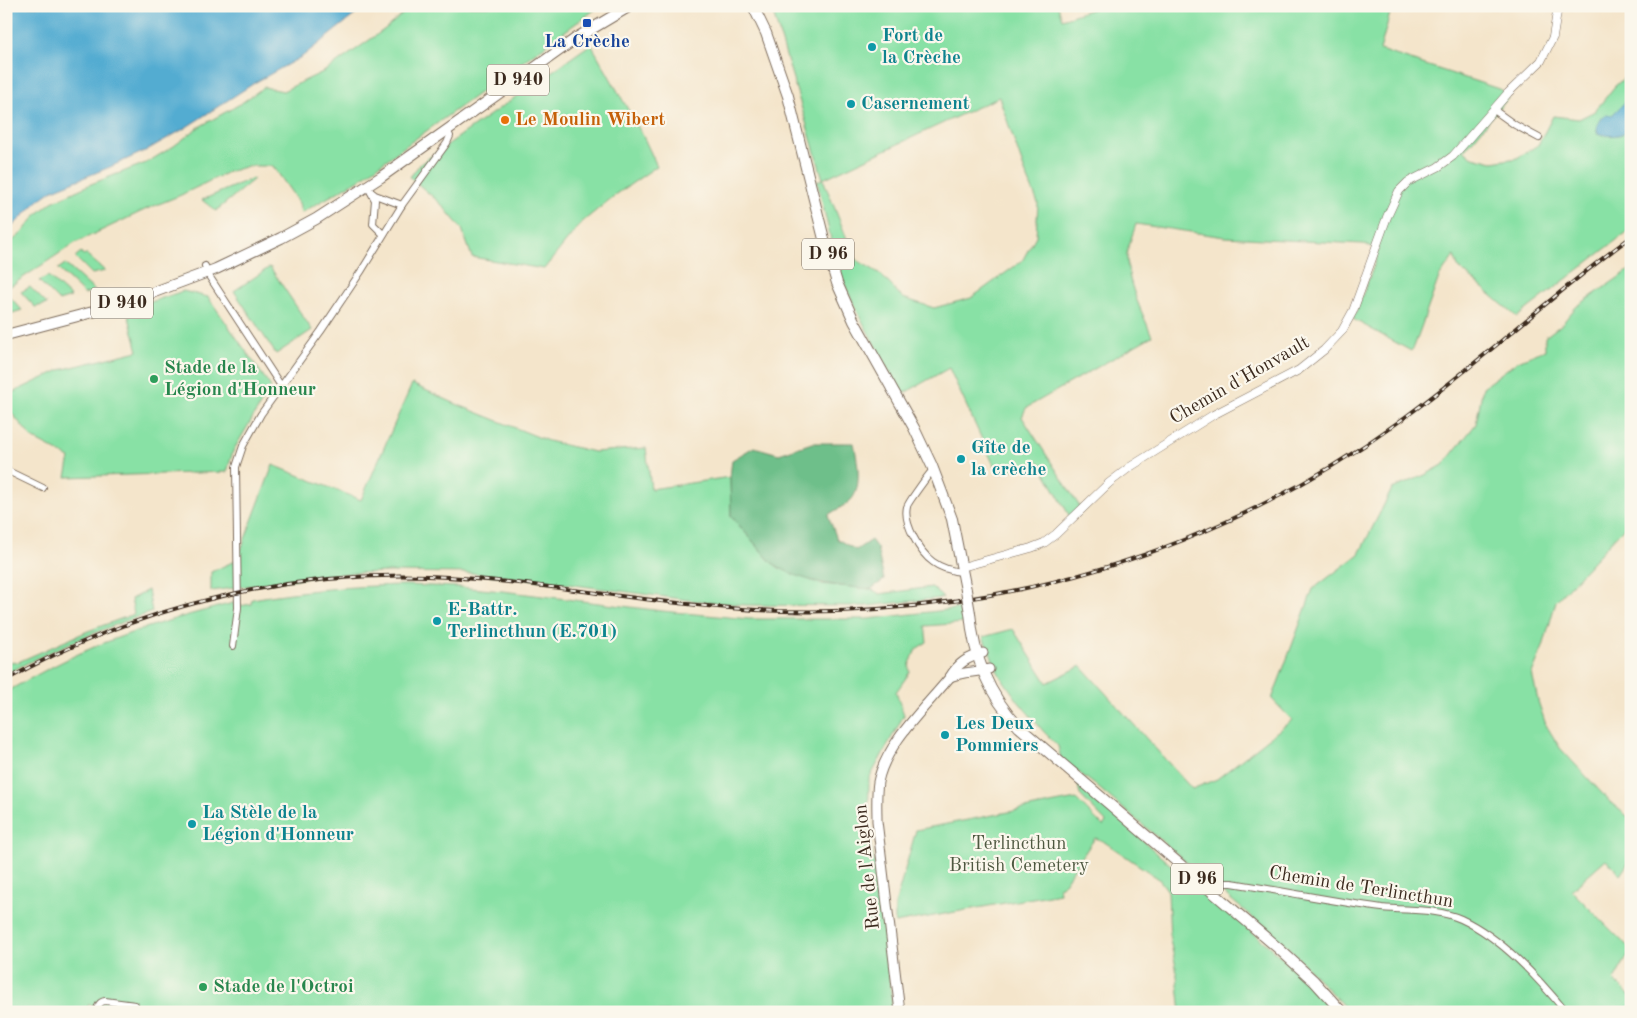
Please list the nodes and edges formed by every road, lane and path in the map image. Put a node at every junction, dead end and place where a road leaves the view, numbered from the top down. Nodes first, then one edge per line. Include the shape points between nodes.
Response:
1 (745, 6) edge
2 (753, 6) edge
3 (1558, 6) edge
4 (626, 8) edge
5 (781, 74) junction
6 (1494, 110) junction
7 (447, 130) junction
8 (1539, 138) dead end
9 (369, 188) junction
10 (402, 205) junction
11 (383, 234) junction
12 (206, 269) junction
13 (6, 330) edge
14 (6, 336) edge
15 (281, 386) junction
16 (934, 469) junction
17 (6, 470) edge
18 (43, 488) dead end
19 (962, 569) junction
20 (233, 646) dead end
21 (980, 654) junction
22 (986, 670) junction
23 (950, 677) junction
24 (1206, 887) junction
25 (135, 1005) dead end
26 (96, 1012) edge
27 (900, 1012) edge
28 (1342, 1012) edge
29 (1566, 1012) edge

1 - 5 main road, D 96
2 - 5 main road, D 96
3 - 6 street, Chemin d'Honvault via 1554,33 1544,57
4 - 7 main road, D 940 via 578,37
5 - 16 main road, D 96 via 832,267 850,313
6 - 8 street
6 - 19 street, Chemin d'Honvault via 1445,162 1411,180 1399,191 1353,311 1342,331 1321,353 1294,373 1213,415 1130,467 1108,483 1044,543
7 - 9 main road, D 940
7 - 10 street via 450,136 447,143
9 - 10 street via 375,195
9 - 11 street via 375,203 374,224
9 - 12 main road, D 940 via 258,249
10 - 11 street
11 - 15 street via 341,303
12 - 13 main road, D 940 via 113,301
12 - 14 main road, D 940 via 115,306
12 - 15 street
15 - 20 street via 249,433 237,462 238,608
16 - 19 main road, D 96 via 950,512
16 - 19 street via 908,502 907,523 931,560 950,570
17 - 18 street
19 - 21 main road, D 96, bridge via 972,637
21 - 22 main road, D 96
21 - 23 main road, Rue de l'Aiglon via 963,661
22 - 23 main road via 962,672
22 - 24 main road, D 96 via 1010,708 1047,752
23 - 27 main road, Rue de l'Aiglon via 894,745 878,782 878,821
24 - 28 main road, D 96 via 1296,964
24 - 29 street, Chemin de Terlincthun via 1232,883 1381,908 1437,912 1457,918 1476,927 1516,958
25 - 26 street via 105,1001 98,1005

